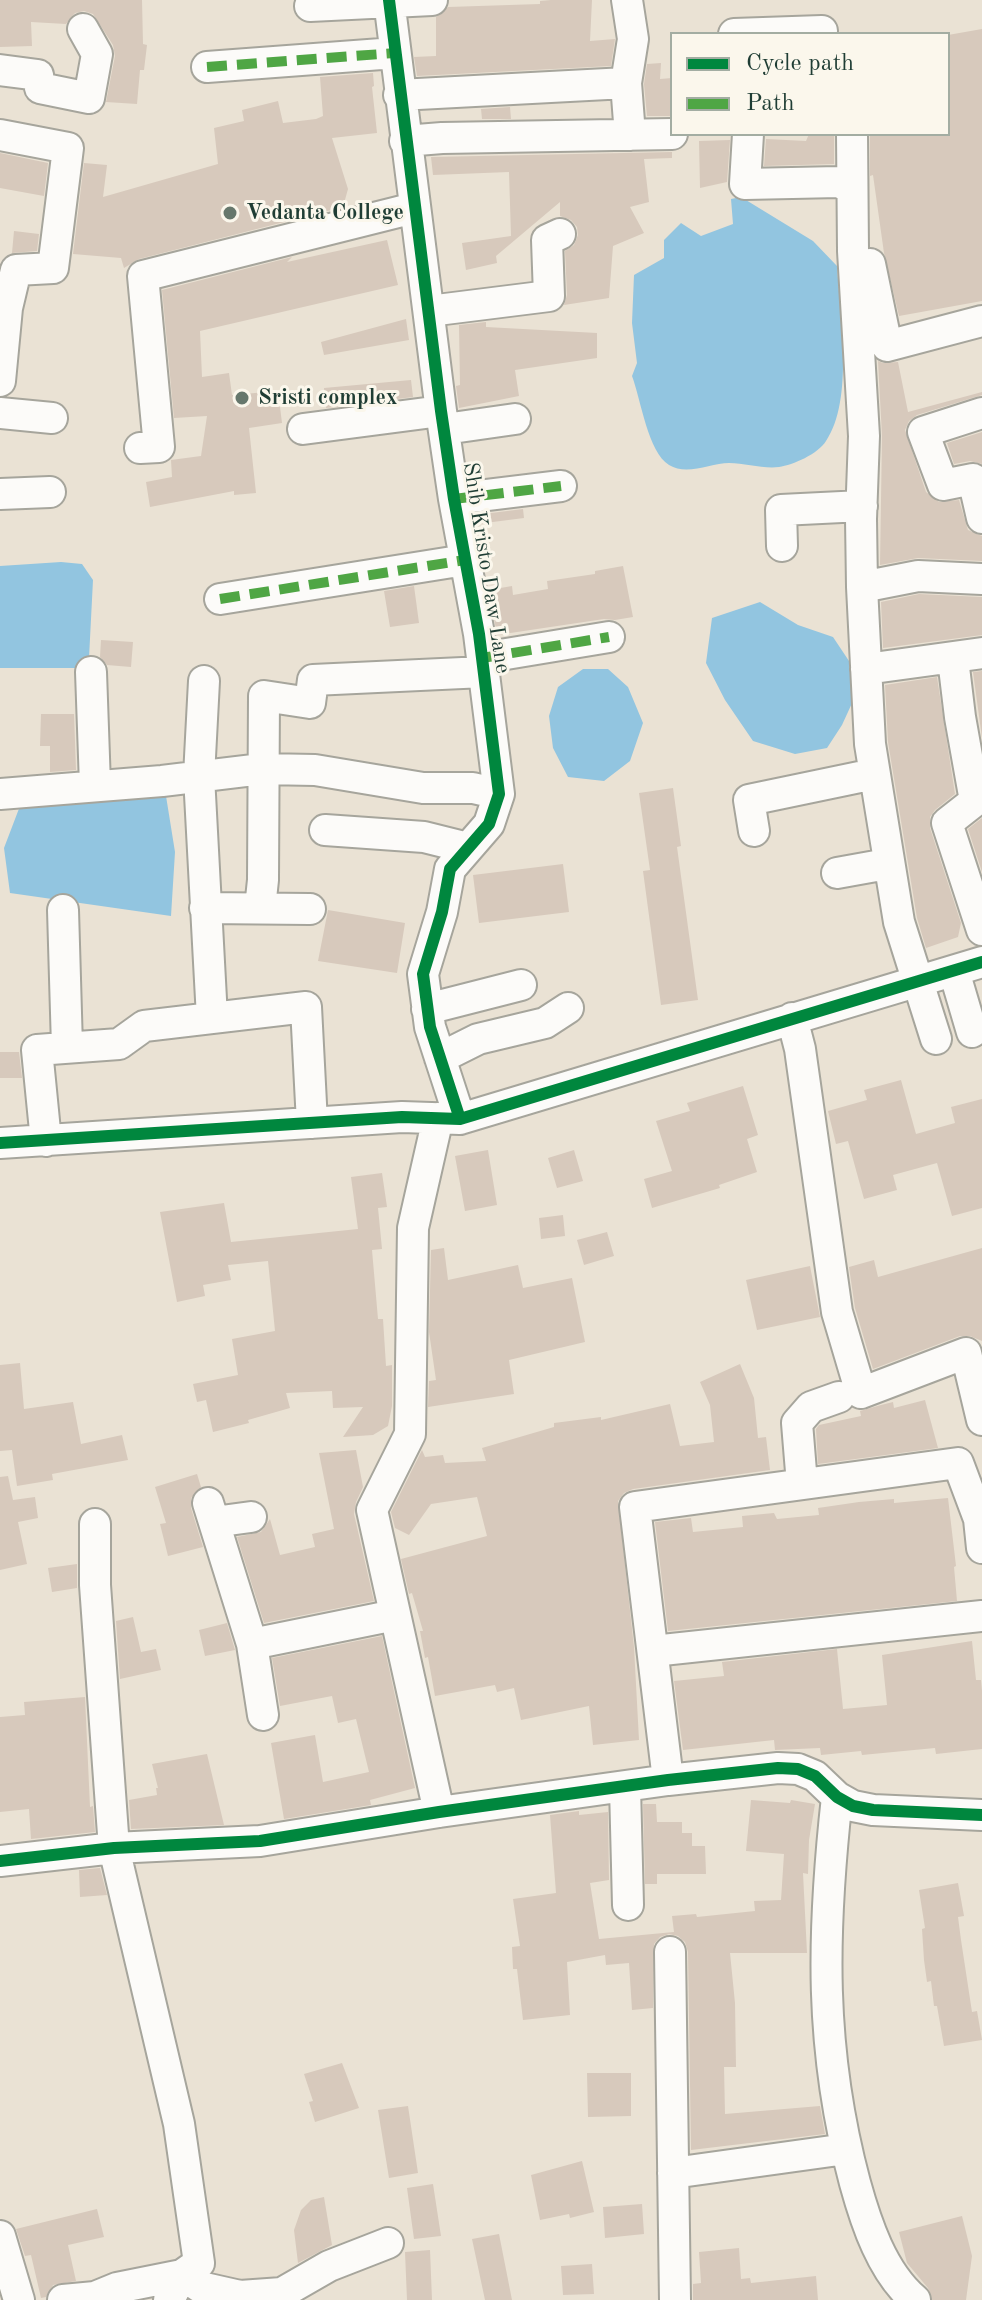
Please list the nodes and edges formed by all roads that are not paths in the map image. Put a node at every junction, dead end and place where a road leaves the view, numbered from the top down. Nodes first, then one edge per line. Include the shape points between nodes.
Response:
1 (432, 0) edge
2 (627, 0) edge
3 (389, 1) edge
4 (310, 6) dead end
5 (83, 29) dead end
6 (822, 31) dead end
7 (793, 32) edge
8 (395, 53) junction
9 (207, 67) dead end
10 (0, 70) edge
11 (626, 83) junction
12 (399, 95) junction
13 (670, 134) edge
14 (0, 135) edge
15 (630, 135) junction
16 (748, 136) edge
17 (852, 136) edge
18 (405, 141) junction
19 (857, 200) junction
20 (414, 208) junction
21 (560, 234) dead end
22 (3, 308) edge
23 (429, 311) junction
24 (982, 321) edge
25 (0, 381) edge
26 (0, 413) edge
27 (982, 413) edge
28 (52, 418) dead end
29 (515, 419) dead end
30 (443, 420) junction
31 (303, 429) dead end
32 (140, 448) dead end
33 (561, 486) dead end
34 (50, 492) dead end
35 (0, 494) edge
36 (454, 499) junction
37 (862, 506) junction
38 (982, 518) edge
39 (782, 546) dead end
40 (463, 549) junction
41 (357, 558) dead end
42 (982, 579) edge
43 (862, 587) junction
44 (220, 599) dead end
45 (609, 637) dead end
46 (982, 653) edge
47 (953, 659) junction
48 (483, 665) junction
49 (866, 669) junction
50 (91, 672) dead end
51 (204, 681) dead end
52 (262, 769) junction
53 (874, 774) junction
54 (199, 776) junction
55 (95, 785) junction
56 (0, 794) edge
57 (499, 794) junction
58 (325, 830) dead end
59 (754, 831) dead end
60 (468, 848) junction
61 (887, 864) junction
62 (837, 873) dead end
63 (205, 908) junction
64 (260, 908) junction
65 (310, 909) dead end
66 (63, 910) dead end
67 (982, 930) edge
68 (968, 966) edge
69 (917, 982) junction
70 (521, 985) dead end
71 (568, 1008) dead end
72 (427, 1009) junction
73 (212, 1018) junction
74 (792, 1018) junction
75 (972, 1032) dead end
76 (936, 1039) dead end
77 (67, 1047) junction
78 (440, 1058) junction
79 (449, 1119) junction
80 (312, 1123) junction
81 (46, 1141) junction
82 (0, 1143) edge
83 (839, 1397) dead end
84 (982, 1420) edge
85 (802, 1484) junction
86 (251, 1517) dead end
87 (95, 1524) dead end
88 (982, 1548) edge
89 (395, 1615) junction
90 (982, 1616) edge
91 (252, 1644) junction
92 (653, 1651) junction
93 (263, 1715) dead end
94 (668, 1780) junction
95 (625, 1787) junction
96 (837, 1797) junction
97 (439, 1812) junction
98 (982, 1815) edge
99 (114, 1848) junction
100 (0, 1861) edge
101 (628, 1905) dead end
102 (670, 1952) dead end
103 (846, 2149) junction
104 (673, 2173) junction
105 (0, 2236) edge
106 (388, 2243) dead end
107 (176, 2288) edge
108 (19, 2300) edge
109 (63, 2300) edge
110 (675, 2300) edge
111 (915, 2300) edge

1 - 3 street
2 - 11 street via 633,39
3 - 4 street
3 - 8 street, Shib Kristo Daw Lane
5 - 10 street via 97,54 89,98 40,88 38,75
6 - 7 street
8 - 9 street
8 - 12 street, Shib Kristo Daw Lane
11 - 12 street
11 - 15 street
12 - 18 street, Shib Kristo Daw Lane
13 - 15 street
14 - 22 street via 68,148 53,268 16,270
15 - 18 street
16 - 19 street via 745,184 839,182
17 - 19 street
18 - 20 street, Shib Kristo Daw Lane
19 - 24 street via 887,346
19 - 37 street
20 - 23 street, Shib Kristo Daw Lane
20 - 32 street via 143,276 159,447
21 - 23 street via 547,240 549,296
22 - 25 street
23 - 30 street, Shib Kristo Daw Lane
26 - 28 street
27 - 38 street via 923,432 943,485 973,479
29 - 30 street
30 - 31 street
30 - 36 street, Shib Kristo Daw Lane
33 - 36 street
34 - 35 street
36 - 40 street, Shib Kristo Daw Lane
37 - 39 street via 781,510
37 - 43 street
40 - 41 street
40 - 44 street
40 - 48 street, Shib Kristo Daw Lane
42 - 43 street via 918,576
43 - 49 street
45 - 48 street
46 - 47 street
47 - 49 street
47 - 67 street via 975,801 947,823
48 - 52 street via 313,680 310,703 264,696
48 - 57 street, Shib Kristo Daw Lane
49 - 53 street
50 - 55 street
51 - 54 street
52 - 54 street
52 - 57 street via 315,770
52 - 64 street
53 - 59 street via 749,800
53 - 61 street
54 - 55 street
54 - 63 street
55 - 56 street
57 - 60 street via 489,824
58 - 60 street via 424,837
60 - 72 street via 450,869 423,974
61 - 62 street
61 - 69 street
63 - 64 street
63 - 73 street
64 - 65 street
66 - 77 street
68 - 69 street
68 - 75 street
69 - 74 street
69 - 76 street
70 - 72 street
71 - 78 street via 545,1023 478,1039
72 - 78 street
73 - 77 street via 144,1026 119,1044
73 - 80 street via 306,1007
74 - 79 street
74 - 84 street via 837,1312 861,1393 966,1353
77 - 81 street via 37,1050
78 - 79 street
79 - 80 street
79 - 89 street via 413,1228 410,1434 372,1510
80 - 81 street
81 - 82 street
83 - 85 street via 811,1407 797,1423
85 - 88 street via 958,1463 979,1519
85 - 92 street via 635,1507
86 - 91 street via 211,1512
87 - 99 street
89 - 91 street
89 - 97 street
90 - 92 street
91 - 93 street
92 - 94 street
94 - 95 street
94 - 96 street via 798,1769 815,1776
95 - 97 street
95 - 101 street
96 - 98 street via 873,1810
96 - 103 street via 829,1869 826,2007
97 - 99 street via 260,1841
99 - 100 street
99 - 107 street via 179,2124 199,2263
102 - 104 street
103 - 104 street
103 - 111 street via 879,2250
104 - 110 street
105 - 108 street
106 - 107 street via 329,2266 282,2293 240,2296
107 - 109 street via 117,2288 95,2297

